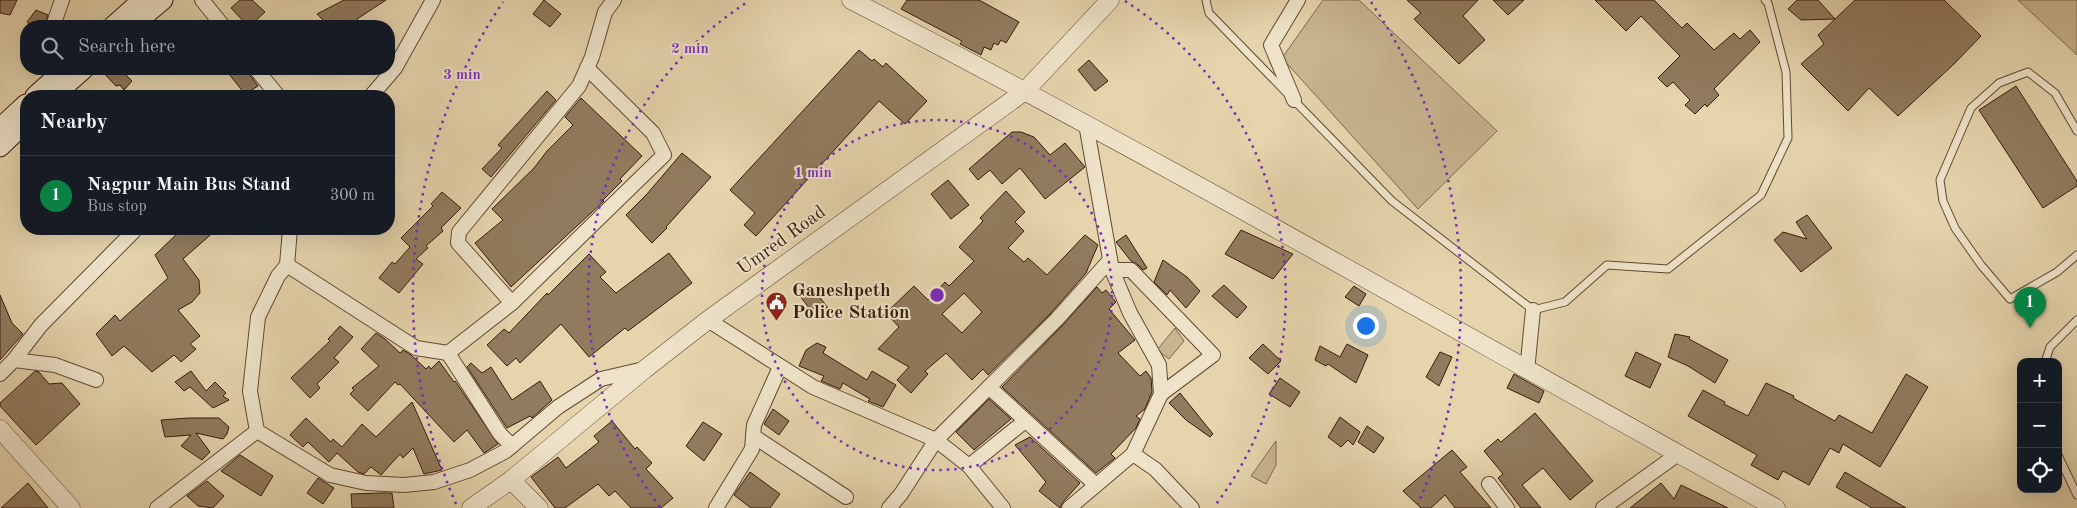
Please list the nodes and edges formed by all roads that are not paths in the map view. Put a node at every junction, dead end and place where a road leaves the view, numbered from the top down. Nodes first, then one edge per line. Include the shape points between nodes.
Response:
1 (62, 0) edge
2 (143, 0) edge
3 (163, 0) edge
4 (202, 0) edge
5 (433, 0) edge
6 (614, 0) edge
7 (851, 0) edge
8 (1110, 0) edge
9 (1206, 0) edge
10 (1298, 0) edge
11 (1768, 1) edge
12 (55, 20) edge
13 (120, 20) edge
14 (139, 20) edge
15 (218, 20) edge
16 (395, 68) edge
17 (587, 68) junction
18 (55, 75) edge
19 (77, 75) edge
20 (261, 75) edge
21 (389, 75) edge
22 (41, 90) edge
23 (61, 90) edge
24 (273, 90) edge
25 (376, 90) edge
26 (1025, 91) junction
27 (1294, 100) junction
28 (20, 110) edge
29 (1086, 124) junction
30 (0, 128) edge
31 (20, 128) edge
32 (2077, 131) edge
33 (0, 147) edge
34 (130, 235) edge
35 (290, 235) edge
36 (2077, 254) edge
37 (287, 265) junction
38 (1111, 265) junction
39 (512, 303) junction
40 (1533, 310) junction
41 (708, 320) junction
42 (2077, 320) edge
43 (448, 353) junction
44 (2046, 358) edge
45 (14, 360) junction
46 (1528, 362) dead end
47 (780, 367) junction
48 (646, 369) junction
49 (0, 374) edge
50 (96, 380) dead end
51 (989, 387) junction
52 (1161, 394) junction
53 (1025, 420) junction
54 (257, 431) junction
55 (753, 436) junction
56 (3, 439) edge
57 (936, 440) junction
58 (512, 446) junction
59 (1133, 454) junction
60 (1678, 454) junction
61 (2062, 463) edge
62 (969, 466) junction
63 (511, 480) junction
64 (1490, 484) dead end
65 (1096, 485) junction
66 (2077, 495) edge
67 (846, 497) dead end
68 (71, 508) edge
69 (157, 508) edge
70 (471, 508) edge
71 (539, 508) edge
72 (716, 508) edge
73 (889, 508) edge
74 (1003, 508) edge
75 (1069, 508) edge
76 (1192, 508) edge
77 (1507, 508) edge
78 (1604, 508) edge
79 (1776, 508) edge

1 - 12 street
2 - 13 main road
3 - 14 main road
4 - 15 street
5 - 16 street
6 - 17 street via 605,12
7 - 26 street
8 - 26 street, Umred Road
9 - 27 lane via 1209,13
10 - 27 street via 1271,45
11 - 40 lane via 1786,72 1788,138 1761,195 1668,269 1607,265 1564,302
17 - 39 street via 579,86 459,232 458,243
17 - 39 street via 653,133 664,155
18 - 22 main road
19 - 23 main road
20 - 24 street
21 - 25 street
26 - 29 street
26 - 41 street, Umred Road
27 - 40 lane via 1392,201
28 - 30 main road
29 - 38 street
29 - 60 street
31 - 33 main road
32 - 36 lane via 2054,93 2028,72 1999,83 1971,108 1940,180 1943,201 1955,228 2010,299 2057,272
34 - 45 street via 41,324
35 - 37 street
37 - 43 street via 416,348
37 - 54 street via 278,276 258,317 250,391
38 - 51 street
38 - 52 street via 1130,313 1160,365
38 - 52 street via 1131,270 1213,354
39 - 43 street
40 - 46 street
41 - 47 street
41 - 48 street, Umred Road
42 - 44 lane via 2050,347
43 - 58 street via 500,434
45 - 49 street
45 - 50 street via 55,364
47 - 55 street via 754,426
47 - 57 street via 812,386
48 - 58 street via 601,379 558,407
48 - 63 street, Umred Road
51 - 53 street
51 - 57 street
52 - 59 street
53 - 62 street
53 - 65 street
54 - 58 street via 330,475 366,483 404,486 434,482 470,470
54 - 69 street
55 - 67 street
55 - 72 street via 752,449
56 - 68 street
57 - 62 street
57 - 73 street
59 - 65 street
59 - 76 street via 1155,469
60 - 78 street
60 - 79 street
61 - 66 lane
62 - 74 street
63 - 70 street, Umred Road
63 - 71 street
64 - 77 street
65 - 75 street

